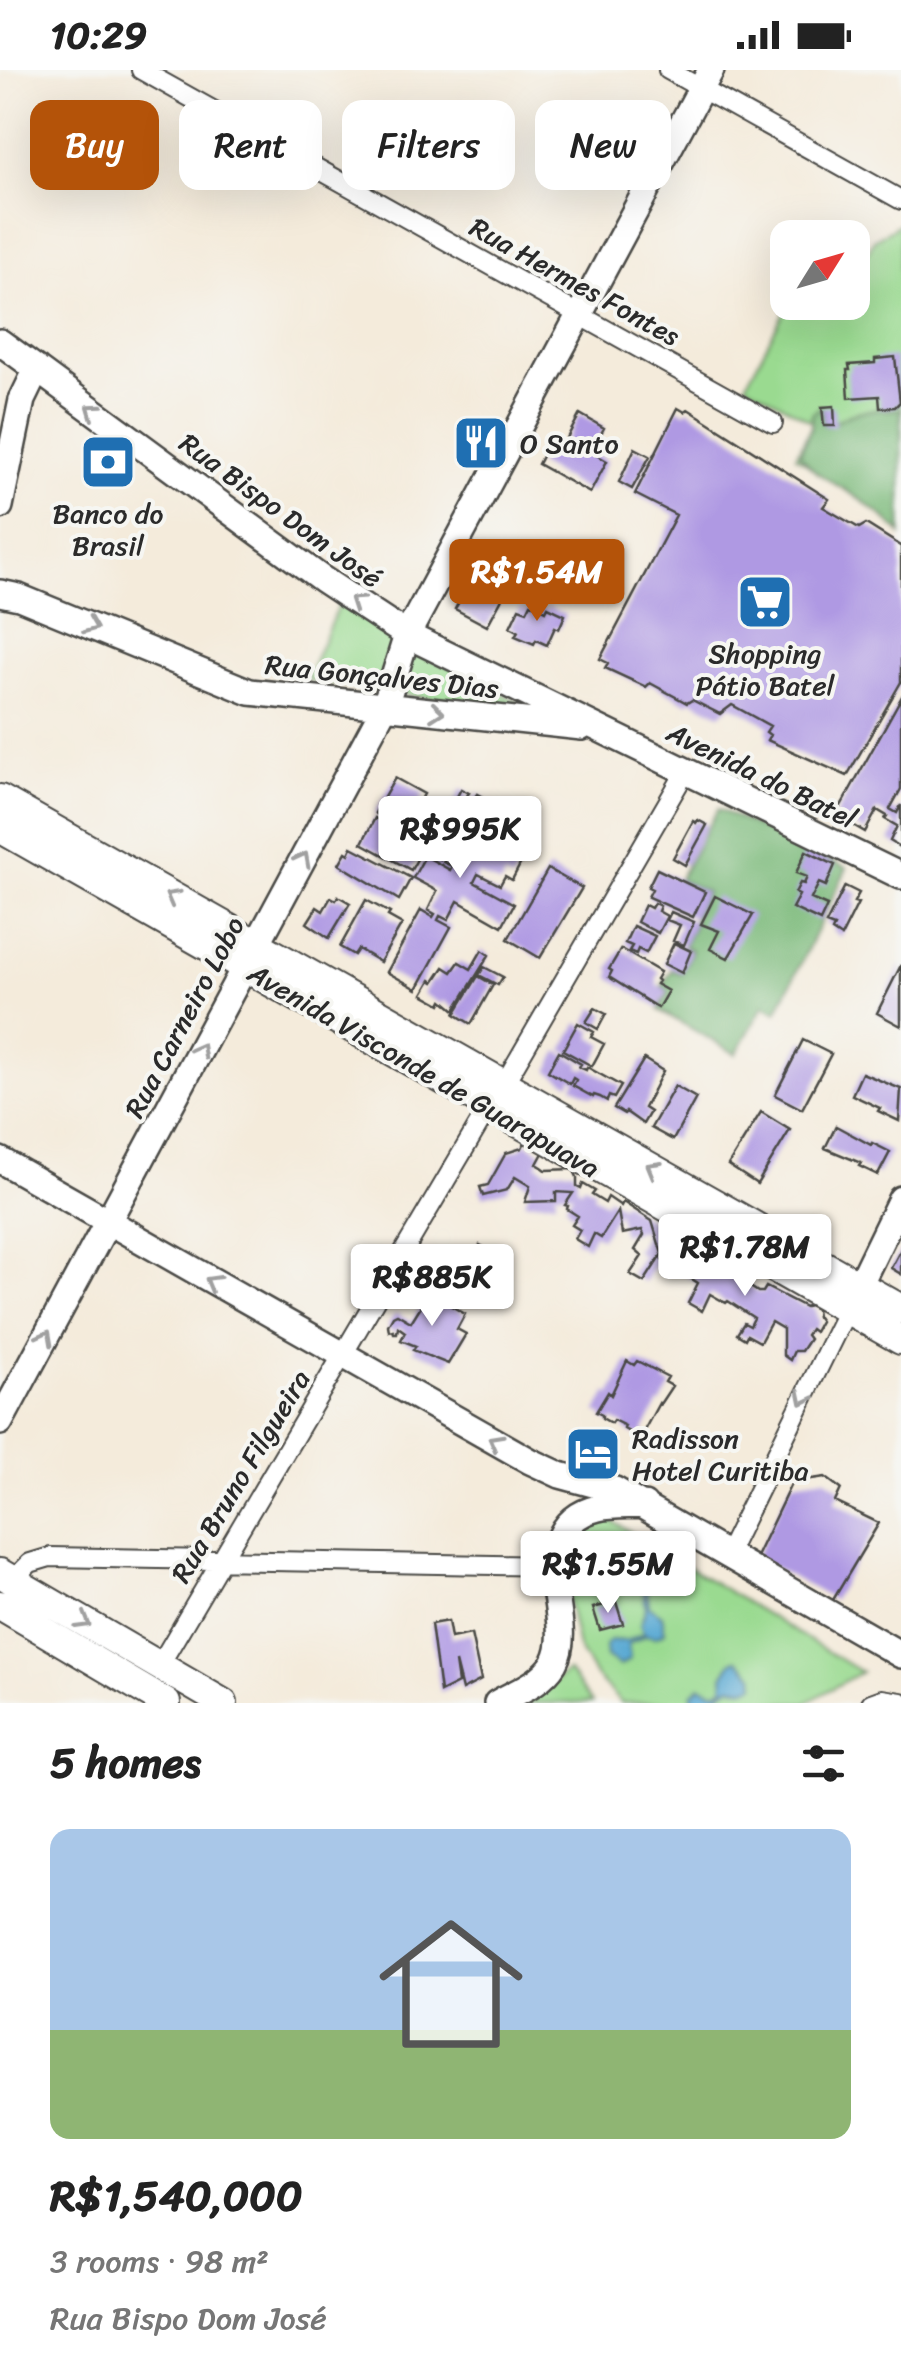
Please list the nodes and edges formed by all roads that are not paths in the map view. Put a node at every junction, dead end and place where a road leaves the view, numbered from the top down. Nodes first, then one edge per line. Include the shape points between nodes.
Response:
1 (140, 70) edge
2 (668, 70) edge
3 (706, 79) edge
4 (901, 200) edge
5 (579, 315) junction
6 (0, 342) edge
7 (37, 369) junction
8 (773, 423) dead end
9 (0, 506) edge
10 (0, 592) edge
11 (407, 635) junction
12 (385, 706) junction
13 (596, 728) junction
14 (686, 771) junction
15 (0, 799) edge
16 (0, 828) edge
17 (901, 876) edge
18 (251, 956) junction
19 (319, 980) junction
20 (342, 1024) junction
21 (497, 1096) junction
22 (0, 1160) edge
23 (901, 1199) edge
24 (108, 1222) junction
25 (853, 1298) junction
26 (901, 1309) edge
27 (901, 1340) edge
28 (343, 1356) junction
29 (0, 1422) edge
30 (644, 1505) junction
31 (727, 1554) junction
32 (222, 1559) junction
33 (553, 1566) junction
34 (4, 1586) edge
35 (901, 1655) edge
36 (152, 1691) edge
37 (223, 1703) edge
38 (497, 1703) edge

1 - 5 street, Rua Hermes Fontes
2 - 3 street
3 - 4 street
3 - 5 main road, Rua Carneiro Lobo
5 - 8 street, Rua Hermes Fontes
5 - 11 main road, Rua Carneiro Lobo
6 - 7 main road, Rua Bispo Dom José
7 - 9 main road via 22,400
11 -> 7 main road, Rua Bispo Dom José
10 -> 12 main road, Rua Gonçalves Dias via 250,692
11 - 12 main road, Rua Carneiro Lobo
11 - 13 main road, Rua Bispo Dom José
12 -> 13 main road, Rua Gonçalves Dias
18 -> 12 main road, Rua Carneiro Lobo
13 - 14 main road, Avenida do Batel
14 - 17 main road, Avenida do Batel
14 - 21 street, Rua Bruno Filgueira
18 -> 15 main road, Avenida Visconde de Guarapuava
16 - 18 main road, Avenida Visconde de Guarapuava
18 - 19 main road, Avenida Visconde de Guarapuava
18 - 20 main road, Avenida Visconde de Guarapuava
24 -> 18 main road, Rua Carneiro Lobo
19 - 20 main road
19 - 21 main road, Avenida Visconde de Guarapuava
20 - 21 main road, Avenida Visconde de Guarapuava
25 -> 21 main road, Avenida Visconde de Guarapuava
21 - 28 street, Rua Bruno Filgueira
22 - 24 main road
23 - 25 main road
28 -> 24 main road
29 -> 24 main road, Rua Carneiro Lobo
25 - 26 main road, Avenida Visconde de Guarapuava
25 - 27 main road, Avenida Visconde de Guarapuava
25 -> 31 street
30 -> 28 main road via 560,1475
28 - 32 street, Rua Bruno Filgueira
30 - 31 main road
30 - 33 main road via 580,1514 561,1534
31 - 35 main road
32 - 33 street
32 - 34 street via 50,1557 30,1563
32 - 36 street, Rua Bruno Filgueira
33 - 38 main road via 560,1625 556,1660 536,1681
34 -> 36 main road
36 - 37 main road

